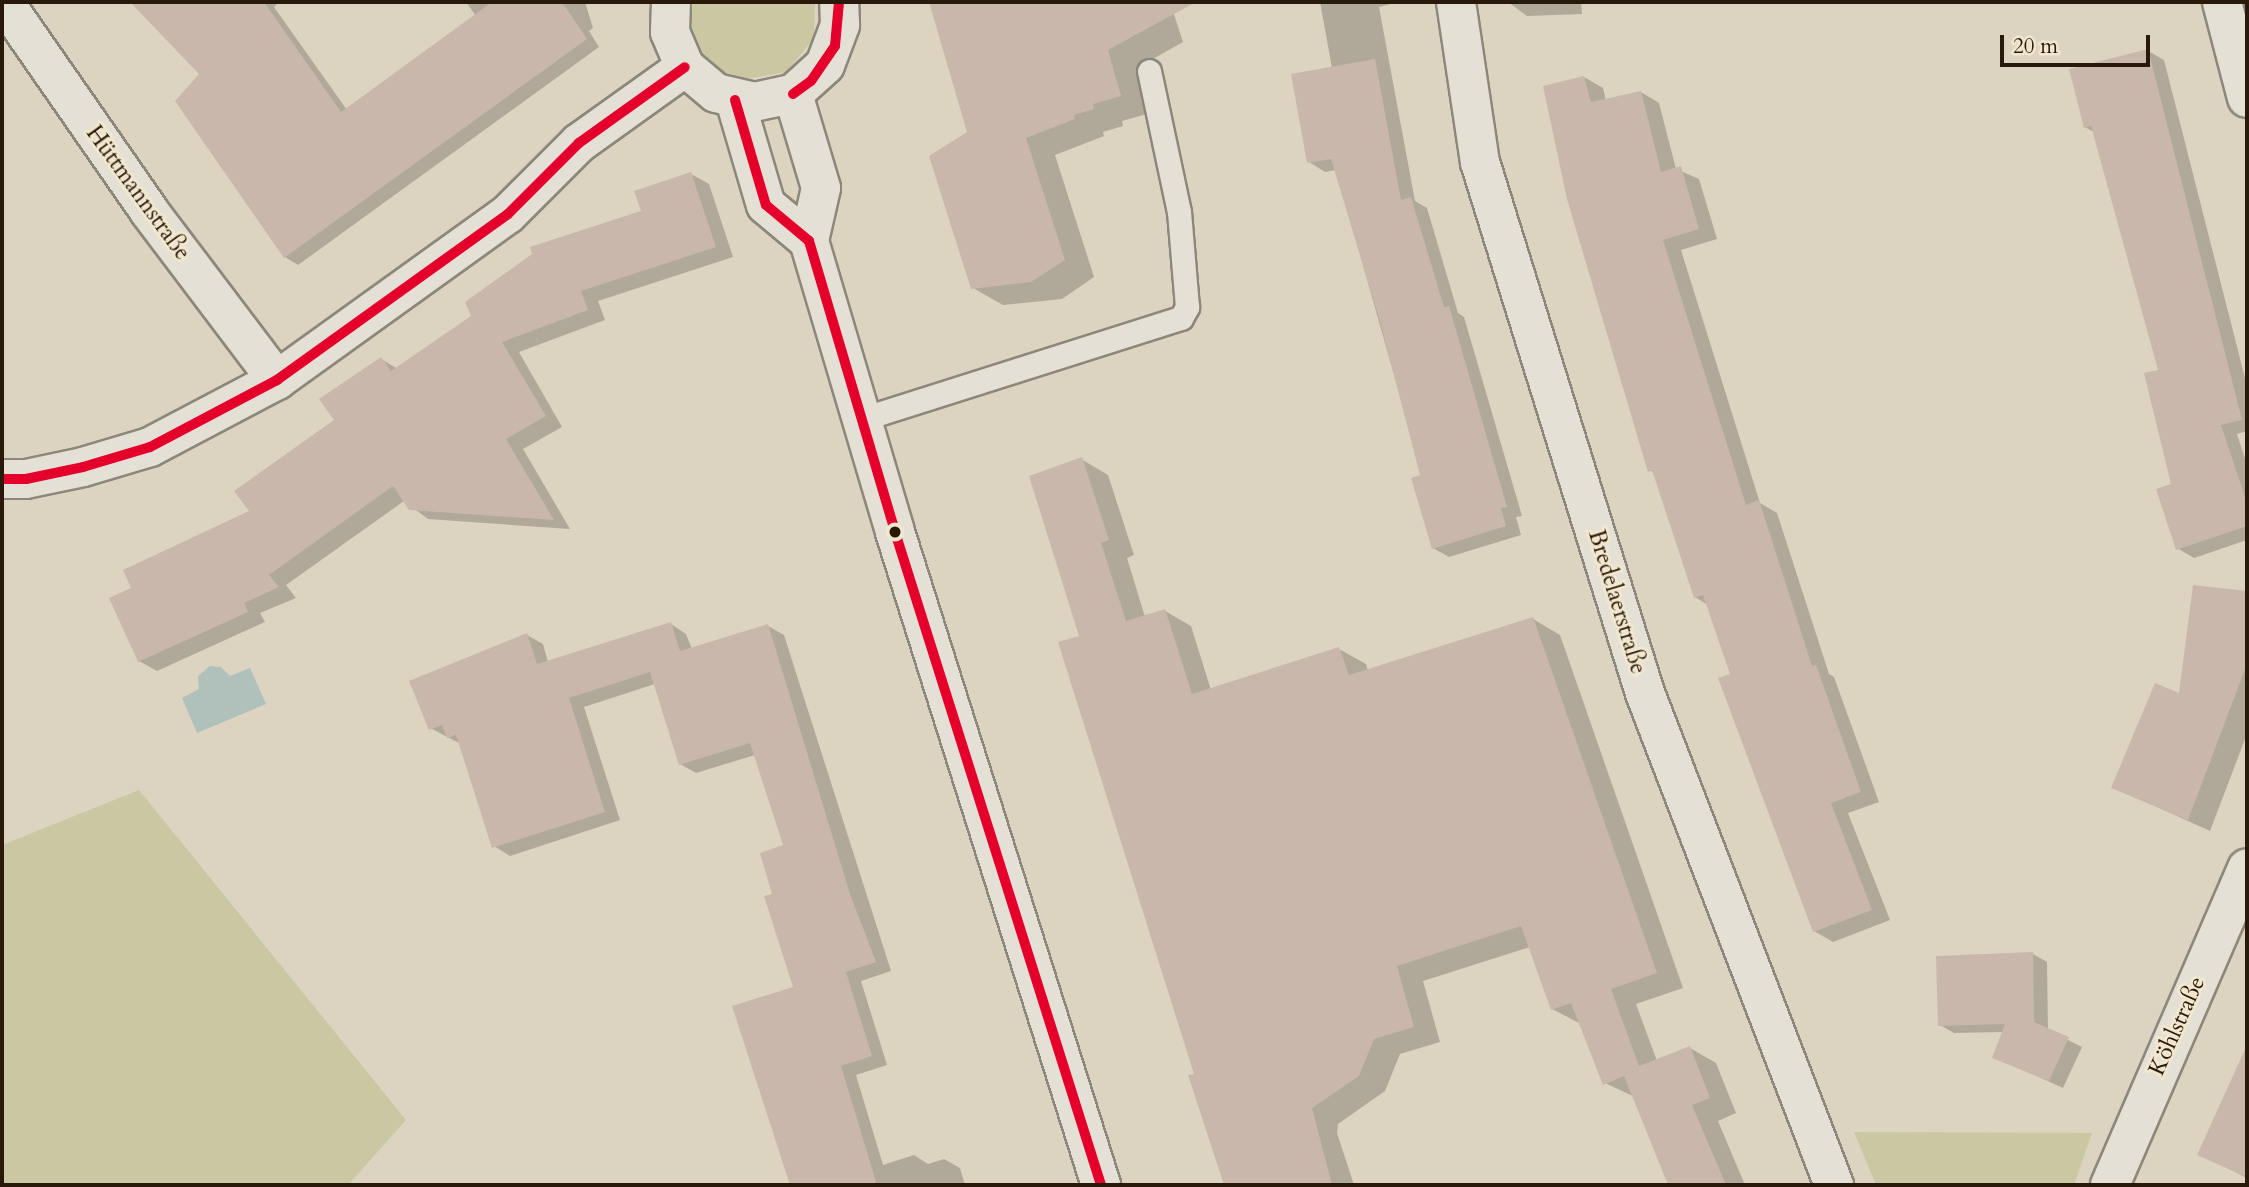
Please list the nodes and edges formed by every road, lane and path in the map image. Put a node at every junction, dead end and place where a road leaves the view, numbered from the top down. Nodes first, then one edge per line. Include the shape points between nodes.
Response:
1 (4, 2) edge
2 (671, 2) edge
3 (840, 2) edge
4 (1456, 2) edge
5 (2222, 2) edge
6 (685, 67) junction
7 (1149, 71) dead end
8 (793, 94) junction
9 (2247, 98) edge
10 (735, 100) junction
11 (809, 240) junction
12 (277, 380) junction
13 (862, 419) junction
14 (2, 479) edge
15 (2247, 869) edge
16 (1101, 1185) edge
17 (1834, 1185) edge
18 (2110, 1185) edge

1 - 12 street, Hüttmannstraße via 149,211
2 - 6 street via 670,32
3 - 8 street via 840,25 830,56 811,81
4 - 17 street, Bredelaerstraße via 1480,162 1645,693
5 - 9 street
6 - 10 street via 699,82
6 - 12 street via 579,143 508,214
7 - 13 lane via 1179,212 1187,307 1181,318
8 - 10 street via 754,102
8 - 11 street via 821,188
10 - 11 street via 766,205
11 - 13 street
12 - 14 street via 150,447 72,469
13 - 16 street
15 - 18 street, Köhlstraße

